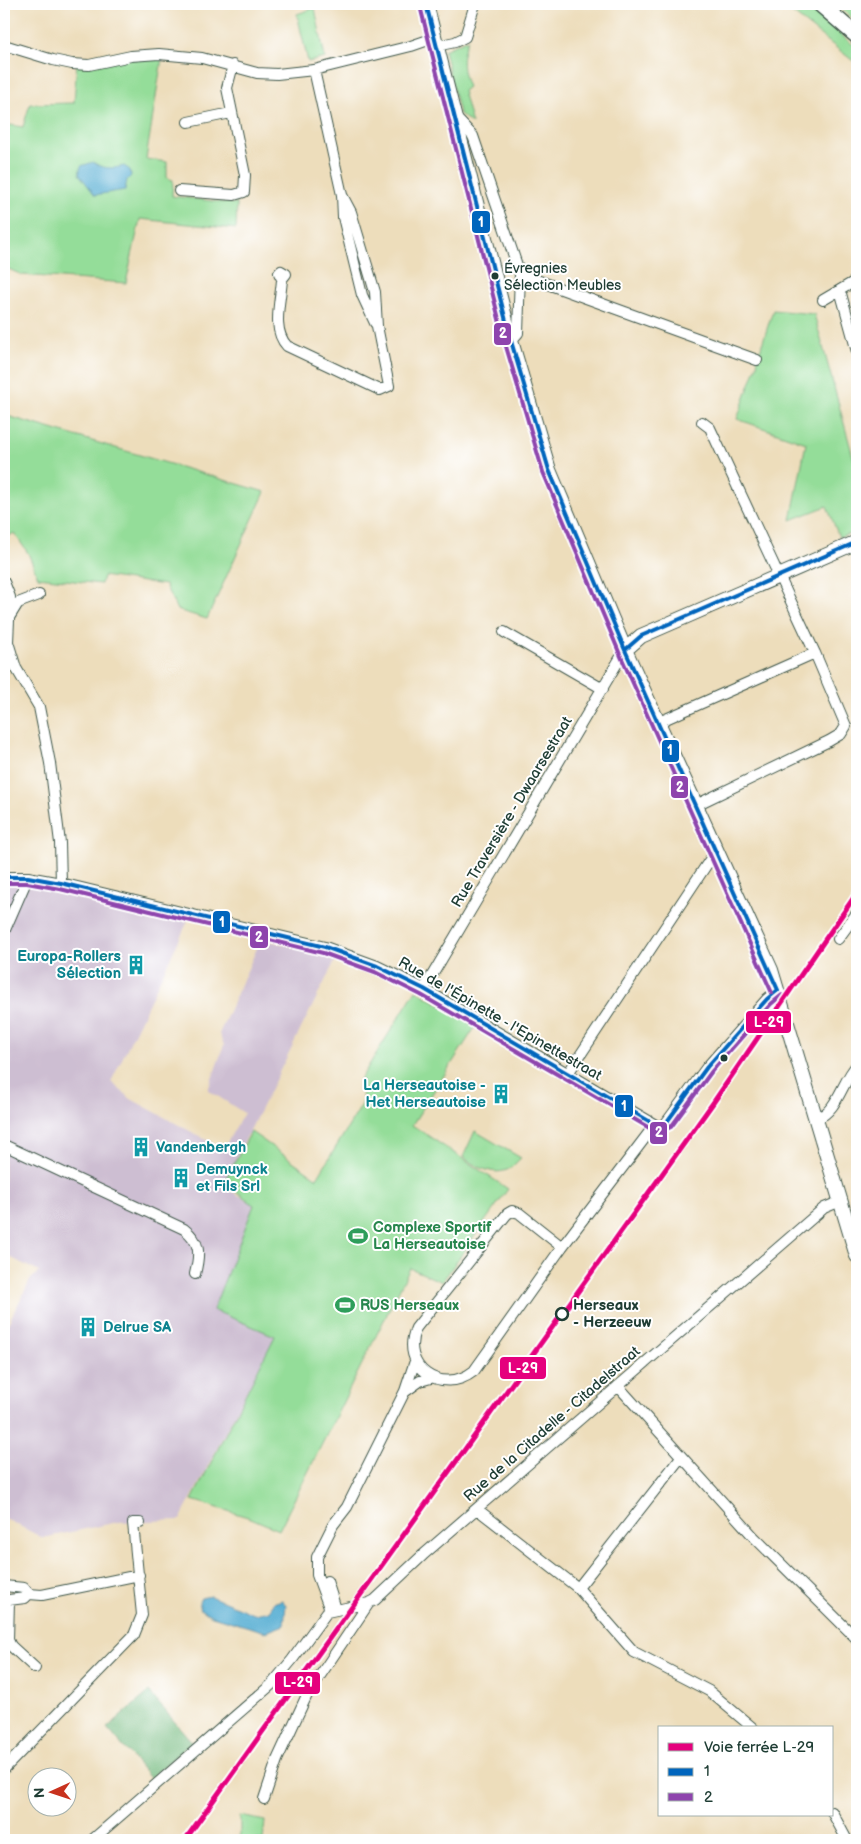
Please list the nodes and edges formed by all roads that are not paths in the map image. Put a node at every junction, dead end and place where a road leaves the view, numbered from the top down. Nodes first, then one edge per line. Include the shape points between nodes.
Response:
1 (426, 4) edge
2 (475, 4) edge
3 (820, 4) edge
4 (857, 36) edge
5 (435, 42) junction
6 (4, 45) edge
7 (233, 65) junction
8 (314, 70) junction
9 (231, 113) junction
10 (455, 117) junction
11 (188, 122) dead end
12 (179, 191) dead end
13 (520, 274) junction
14 (282, 279) dead end
15 (857, 280) edge
16 (840, 290) junction
17 (823, 300) dead end
18 (511, 341) junction
19 (857, 350) edge
20 (757, 360) dead end
21 (702, 422) dead end
22 (857, 542) edge
23 (778, 576) junction
24 (4, 582) edge
25 (39, 595) dead end
26 (10, 617) junction
27 (504, 632) dead end
28 (625, 650) junction
29 (815, 653) junction
30 (603, 690) junction
31 (660, 722) junction
32 (696, 806) junction
33 (717, 849) junction
34 (4, 877) edge
35 (28, 877) junction
36 (61, 884) junction
37 (857, 914) edge
38 (4, 932) edge
39 (838, 940) dead end
40 (424, 989) junction
41 (778, 990) junction
42 (857, 1065) edge
43 (568, 1075) junction
44 (816, 1119) junction
45 (654, 1126) junction
46 (4, 1145) edge
47 (841, 1201) junction
48 (562, 1247) junction
49 (857, 1256) edge
50 (195, 1274) dead end
51 (415, 1361) junction
52 (431, 1378) junction
53 (618, 1386) junction
54 (405, 1392) junction
55 (682, 1457) junction
56 (476, 1509) junction
57 (140, 1523) dead end
58 (321, 1549) junction
59 (139, 1575) junction
60 (317, 1575) junction
61 (8, 1586) edge
62 (578, 1588) junction
63 (29, 1594) junction
64 (6, 1599) edge
65 (369, 1603) junction
66 (333, 1610) junction
67 (321, 1620) junction
68 (6, 1637) edge
69 (857, 1640) edge
70 (35, 1668) dead end
71 (751, 1726) edge
72 (5, 1767) edge
73 (264, 1799) dead end
74 (834, 1816) edge
75 (92, 1840) edge
76 (847, 1840) edge

1 - 5 main road
2 - 5 street via 465,37 456,42
3 - 4 highway
5 - 8 street
5 - 10 main road
6 - 7 street via 72,64 89,65 158,54
7 - 8 street via 258,73
7 - 9 street via 227,88
8 - 14 street via 342,195 351,212 374,292 389,386 380,390 287,346 279,334 278,325
9 - 11 street
9 - 12 street via 244,175 244,192 234,196
10 - 13 street via 473,136
10 - 18 main road
13 - 18 street via 518,333
13 - 20 street
15 - 16 street
16 - 17 street
16 - 19 street
18 - 28 main road via 549,470
21 - 23 street via 710,428
22 - 23 main road
23 - 28 main road via 641,636
23 - 29 street
24 - 26 street via 10,597
25 - 26 street via 18,603
26 - 36 street via 8,642 11,655 35,698 50,763 60,843
27 - 30 street
28 - 30 street, Rue Traversière - Dwaarsestraat
28 - 31 main road
29 - 31 street
29 - 32 street via 844,717 845,729 829,741
30 - 40 street, Rue Traversière - Dwaarsestraat
31 - 32 main road
32 - 33 main road
33 - 41 main road
33 - 43 street
34 - 35 street, Rue de l'Épinette - l'Epinettestraat
35 - 36 street, Rue de l'Épinette - l'Epinettestraat
35 - 38 street
36 - 40 street, Rue de l'Épinette - l'Epinettestraat via 325,947 377,966
37 - 39 street
40 - 43 street, Rue de l'Épinette - l'Epinettestraat
41 - 44 main road
41 - 45 street via 767,998 707,1067 666,1123
42 - 44 street via 828,1113
43 - 45 street, Rue de l'Épinette - l'Epinettestraat
44 - 47 main road
45 - 48 street
46 - 50 street via 184,1229 198,1244 200,1256
47 - 49 main road
47 - 53 street, Rue de la Citadelle - Citadelstraat via 824,1208
48 - 51 street via 519,1212 507,1214 416,1328 412,1341
48 - 52 street via 474,1371 452,1382
51 - 52 street
51 - 54 street
52 - 54 street via 420,1380
53 - 55 street
53 - 56 street, Rue de la Citadelle - Citadelstraat
54 - 58 street via 344,1513 333,1525
55 - 62 street
55 - 69 street via 759,1542
56 - 62 street
56 - 65 street, Rue de la Citadelle - Citadelstraat
57 - 59 street via 133,1523
58 - 60 street via 316,1560
58 - 66 street via 321,1568 333,1597
59 - 63 street via 56,1594
59 - 72 street via 142,1614 134,1635
60 - 66 street
60 - 67 street via 322,1597
61 - 63 street via 24,1588
62 - 71 street via 634,1652 709,1691
63 - 64 street via 25,1598
64 - 68 street
65 - 66 street, Rue de la Citadelle - Citadelstraat
65 - 73 street via 307,1695 276,1760
66 - 67 street
67 - 75 street via 271,1685
68 - 70 street
74 - 76 street

